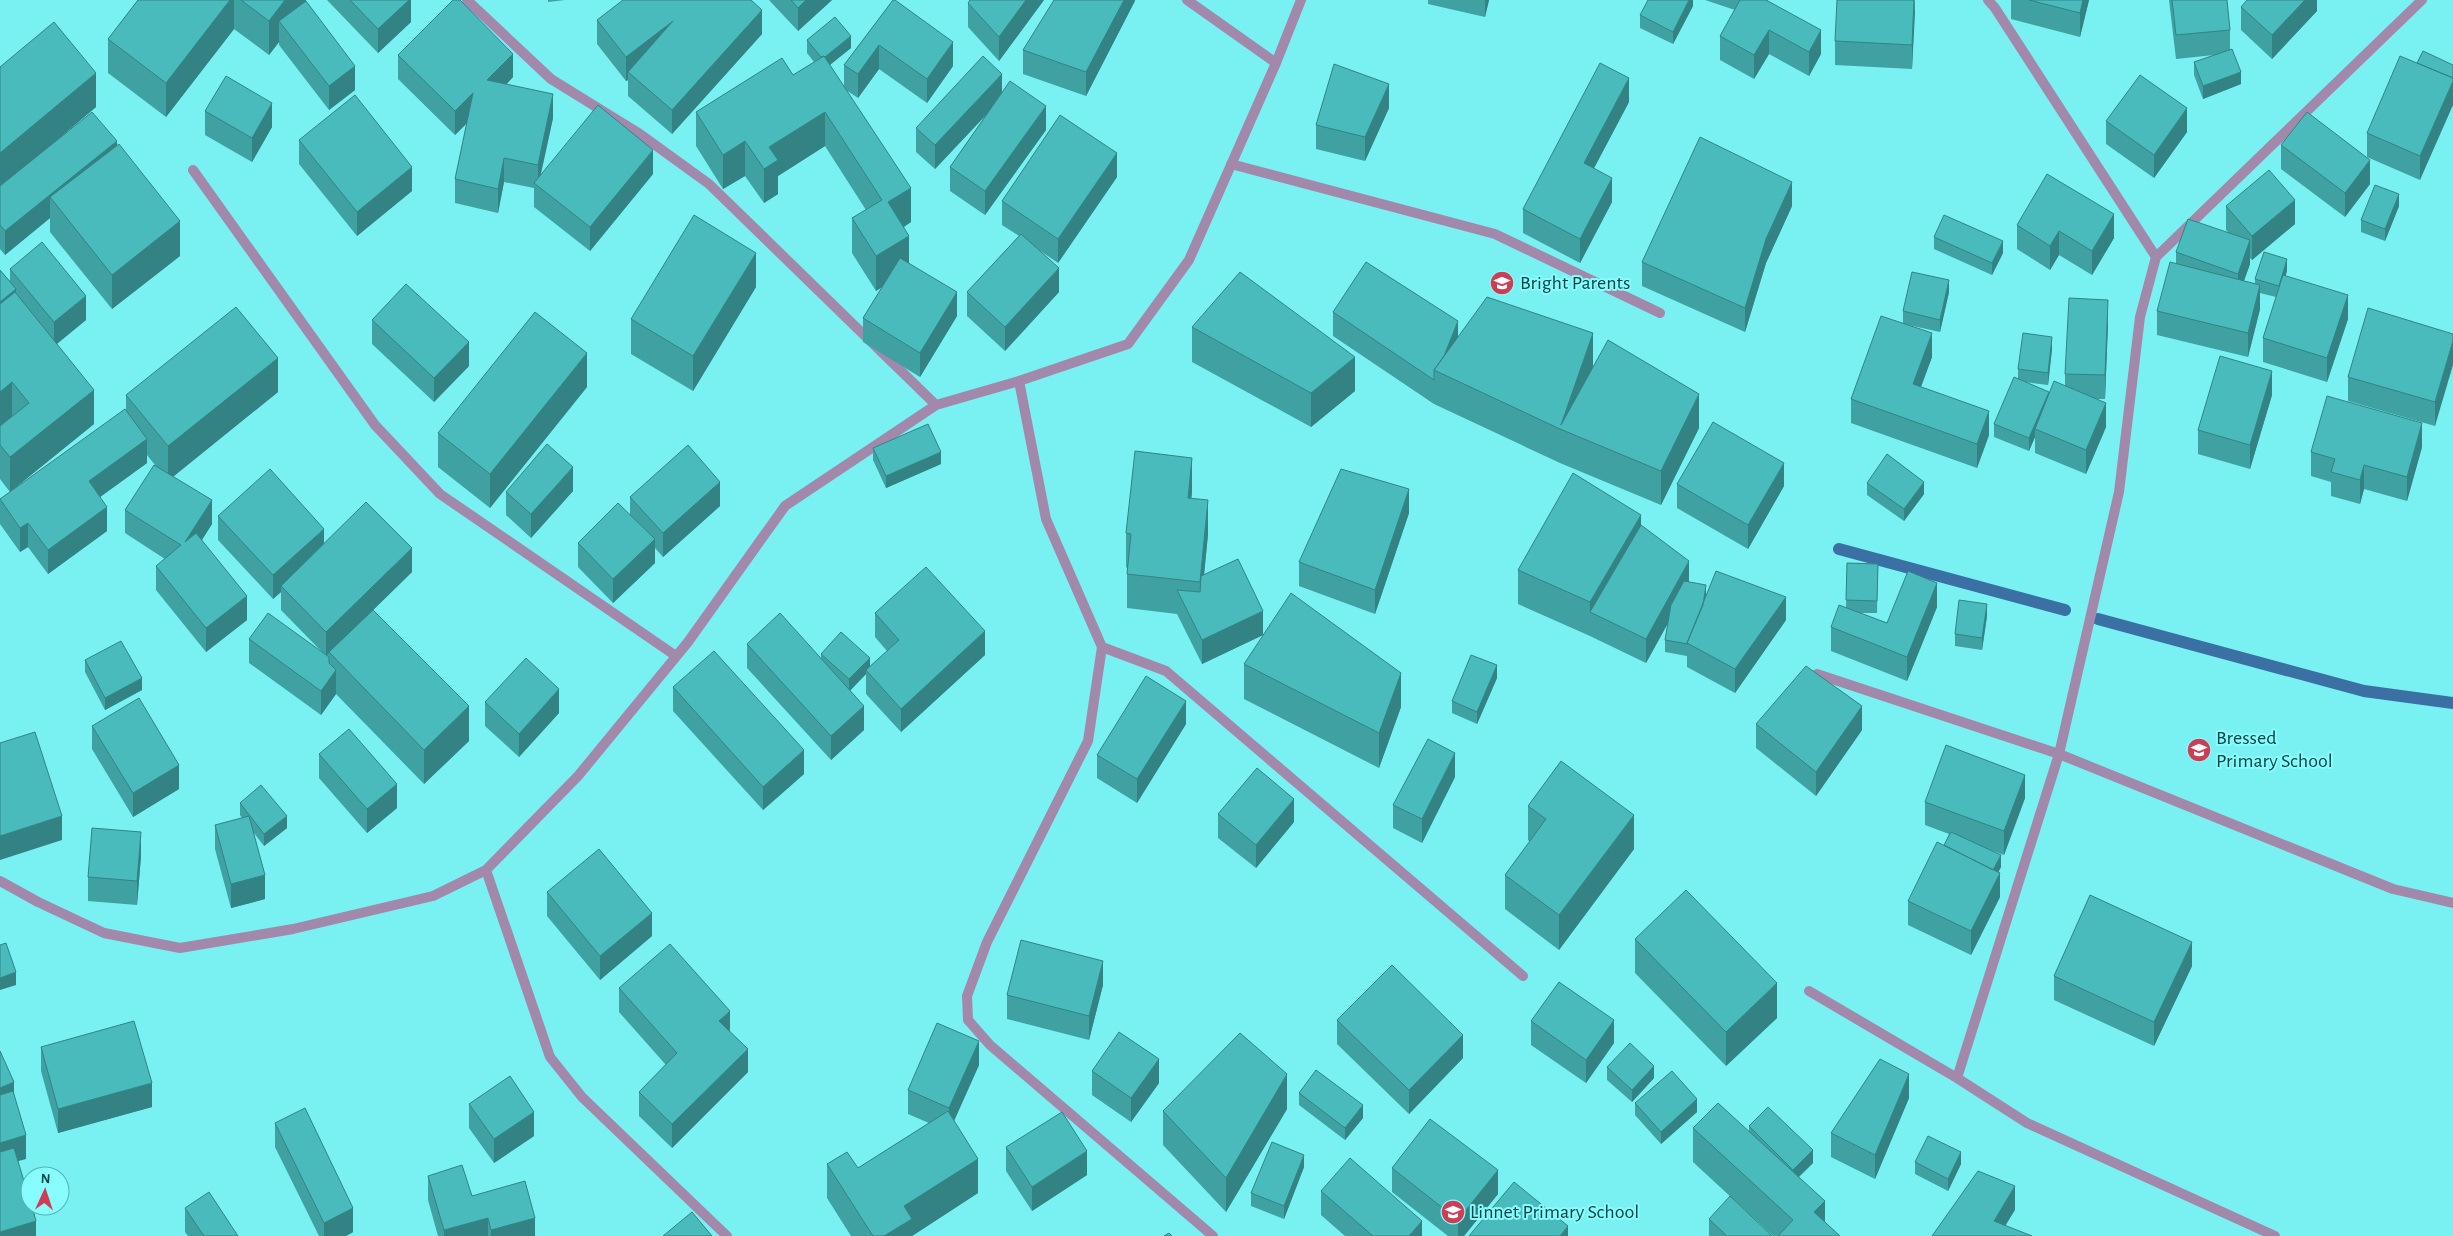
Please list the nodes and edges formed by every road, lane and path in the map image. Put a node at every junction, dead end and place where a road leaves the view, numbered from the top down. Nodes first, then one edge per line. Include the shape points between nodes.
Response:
1 (467, 0) edge
2 (1186, 0) edge
3 (1301, 0) edge
4 (1988, 0) edge
5 (2422, 0) edge
6 (1276, 63) junction
7 (1231, 164) junction
8 (193, 170) dead end
9 (2156, 257) junction
10 (1660, 313) dead end
11 (1019, 381) junction
12 (936, 406) junction
13 (1102, 647) junction
14 (676, 656) junction
15 (1817, 674) edge
16 (2059, 754) junction
17 (486, 870) junction
18 (0, 881) edge
19 (2453, 903) edge
20 (1523, 976) dead end
21 (1809, 991) dead end
22 (1957, 1078) junction
23 (727, 1236) edge
24 (1213, 1236) edge
25 (2275, 1236) edge

1 - 12 street via 551,79 640,134 709,184
2 - 6 street
3 - 6 street
4 - 9 street
5 - 9 street
6 - 7 street
7 - 10 street via 1495,234
7 - 11 street via 1189,260 1128,344
8 - 14 street via 376,425 440,494
9 - 16 street via 2140,317 2118,492
11 - 12 street
11 - 13 street via 1046,519
12 - 14 street via 785,506
13 - 20 street via 1166,671
13 - 24 street via 1088,742 986,942 967,996 968,1020 990,1045
14 - 17 street via 578,776
15 - 16 street
16 - 19 street via 2393,889
16 - 22 street
17 - 18 street via 433,896 293,929 180,948 104,934
17 - 23 street via 550,1057 582,1098
21 - 22 street
22 - 25 street via 2027,1123

